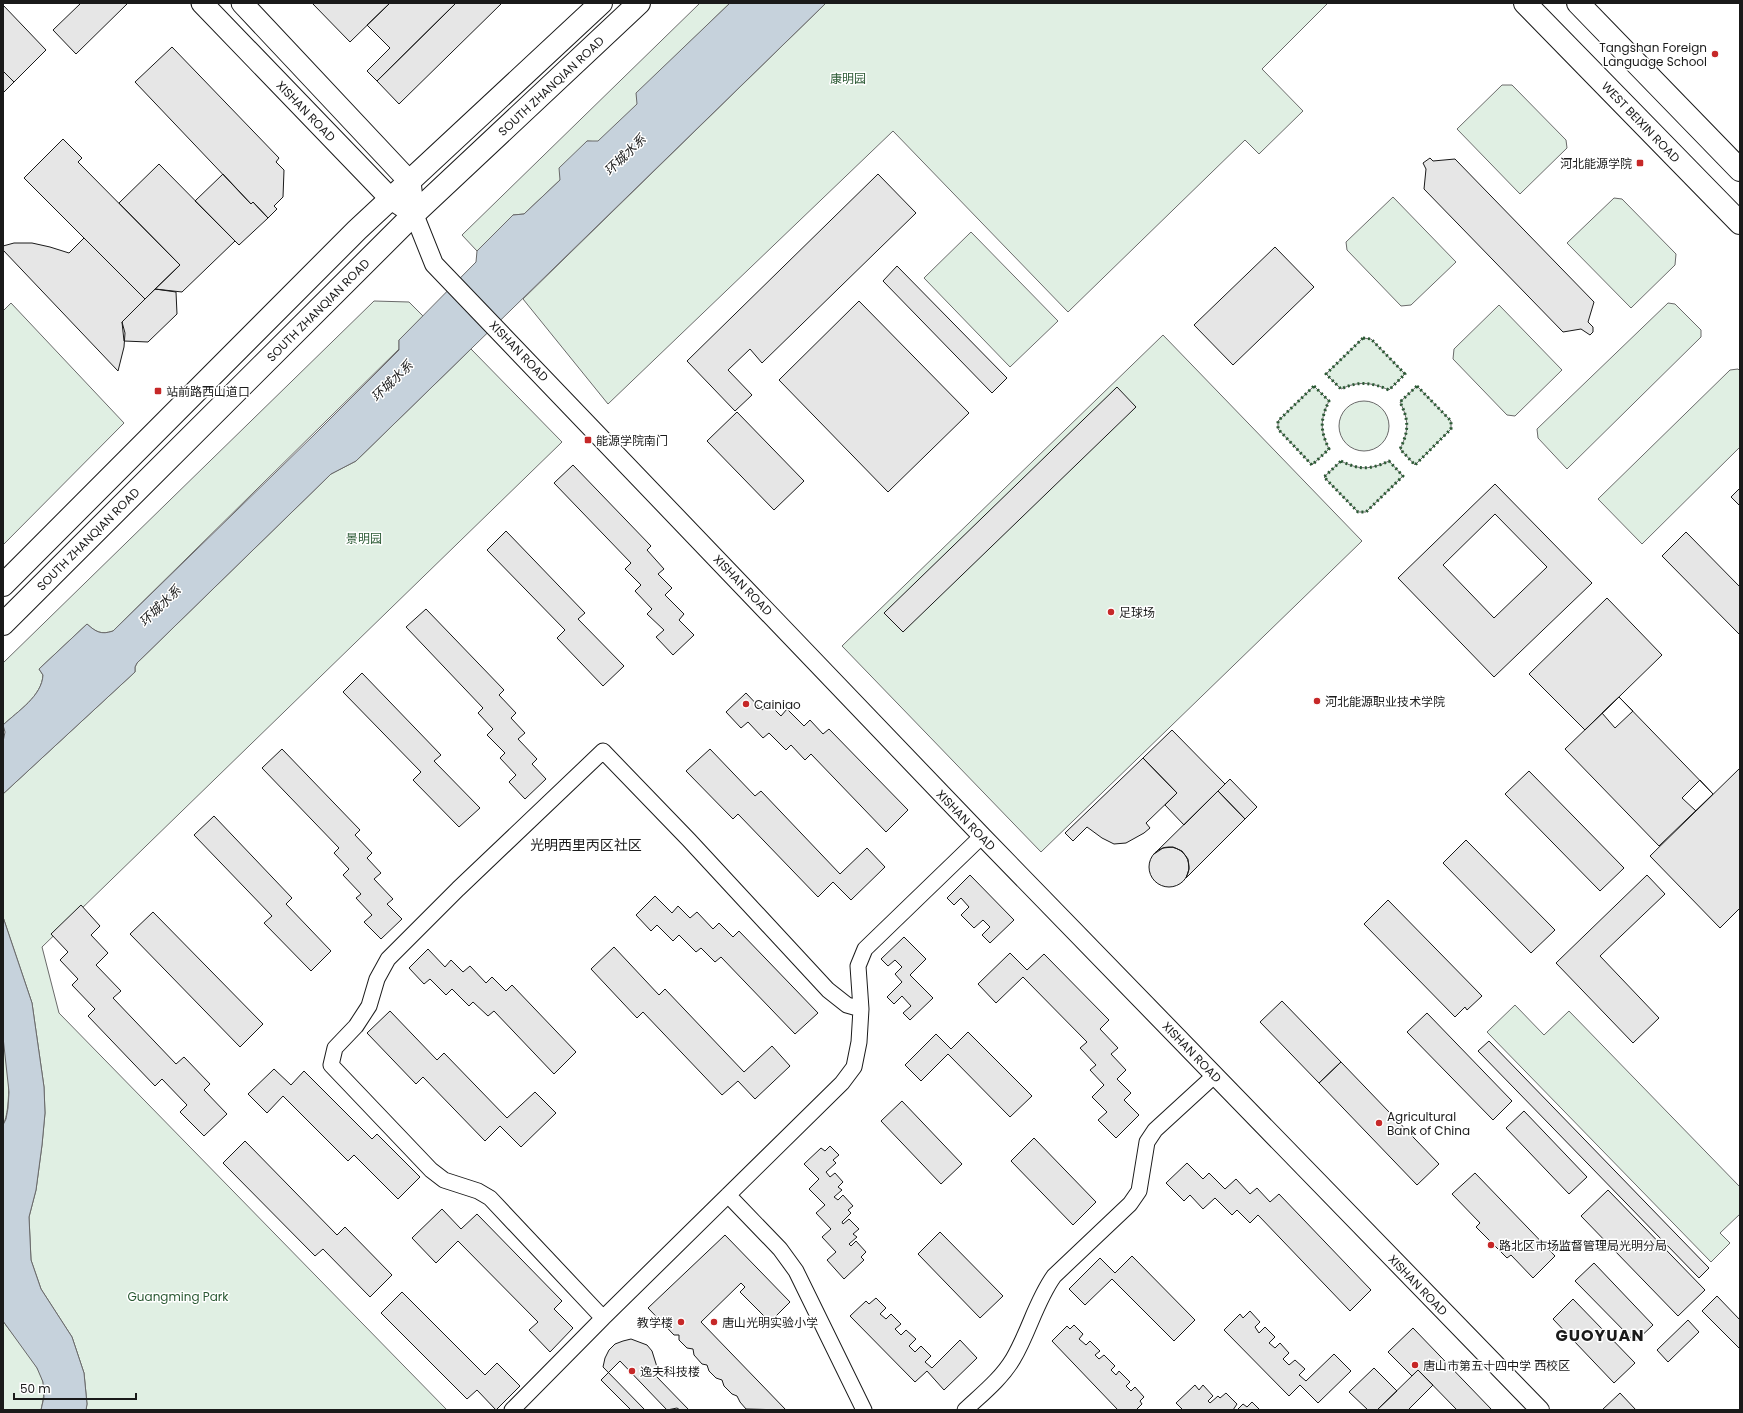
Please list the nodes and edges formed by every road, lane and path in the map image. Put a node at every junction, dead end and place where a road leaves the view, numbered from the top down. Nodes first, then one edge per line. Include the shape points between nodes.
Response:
1 (202, 3) edge
2 (242, 3) edge
3 (601, 3) edge
4 (639, 3) edge
5 (1525, 3) edge
6 (1578, 3) edge
7 (1740, 170) edge
8 (410, 182) junction
9 (390, 198) junction
10 (414, 214) junction
11 (1740, 224) edge
12 (3, 585) edge
13 (3, 624) edge
14 (982, 836) junction
15 (861, 1009) junction
16 (1215, 1075) junction
17 (728, 1195) junction
18 (603, 1318) junction
19 (512, 1410) edge
20 (864, 1410) edge
21 (965, 1410) edge
22 (1540, 1410) edge

1 - 9 main road, XISHAN ROAD
2 - 8 main road
3 - 8 main road
4 - 10 main road, SOUTH ZHANQIAN ROAD
5 - 11 main road, WEST BEIXIN ROAD
6 - 7 main road
8 - 9 main road
8 - 10 main road, XISHAN ROAD
9 - 10 main road, XISHAN ROAD
9 - 12 main road
10 - 13 main road, SOUTH ZHANQIAN ROAD
10 - 14 street, XISHAN ROAD via 434,264
14 - 15 street via 865,949 858,966
14 - 16 street, XISHAN ROAD
15 - 17 street via 854,1067 842,1083
15 - 18 street via 847,1005 828,990 603,751 388,959 377,979 369,1006 356,1026 335,1048 331,1066 431,1170 444,1180 478,1191 490,1198
16 - 21 street via 1155,1130 1147,1142 1138,1191 1130,1204 1054,1276 1046,1287 1014,1358 1004,1372
16 - 22 street, XISHAN ROAD
17 - 18 street
17 - 20 street via 780,1249 796,1271
18 - 19 street

